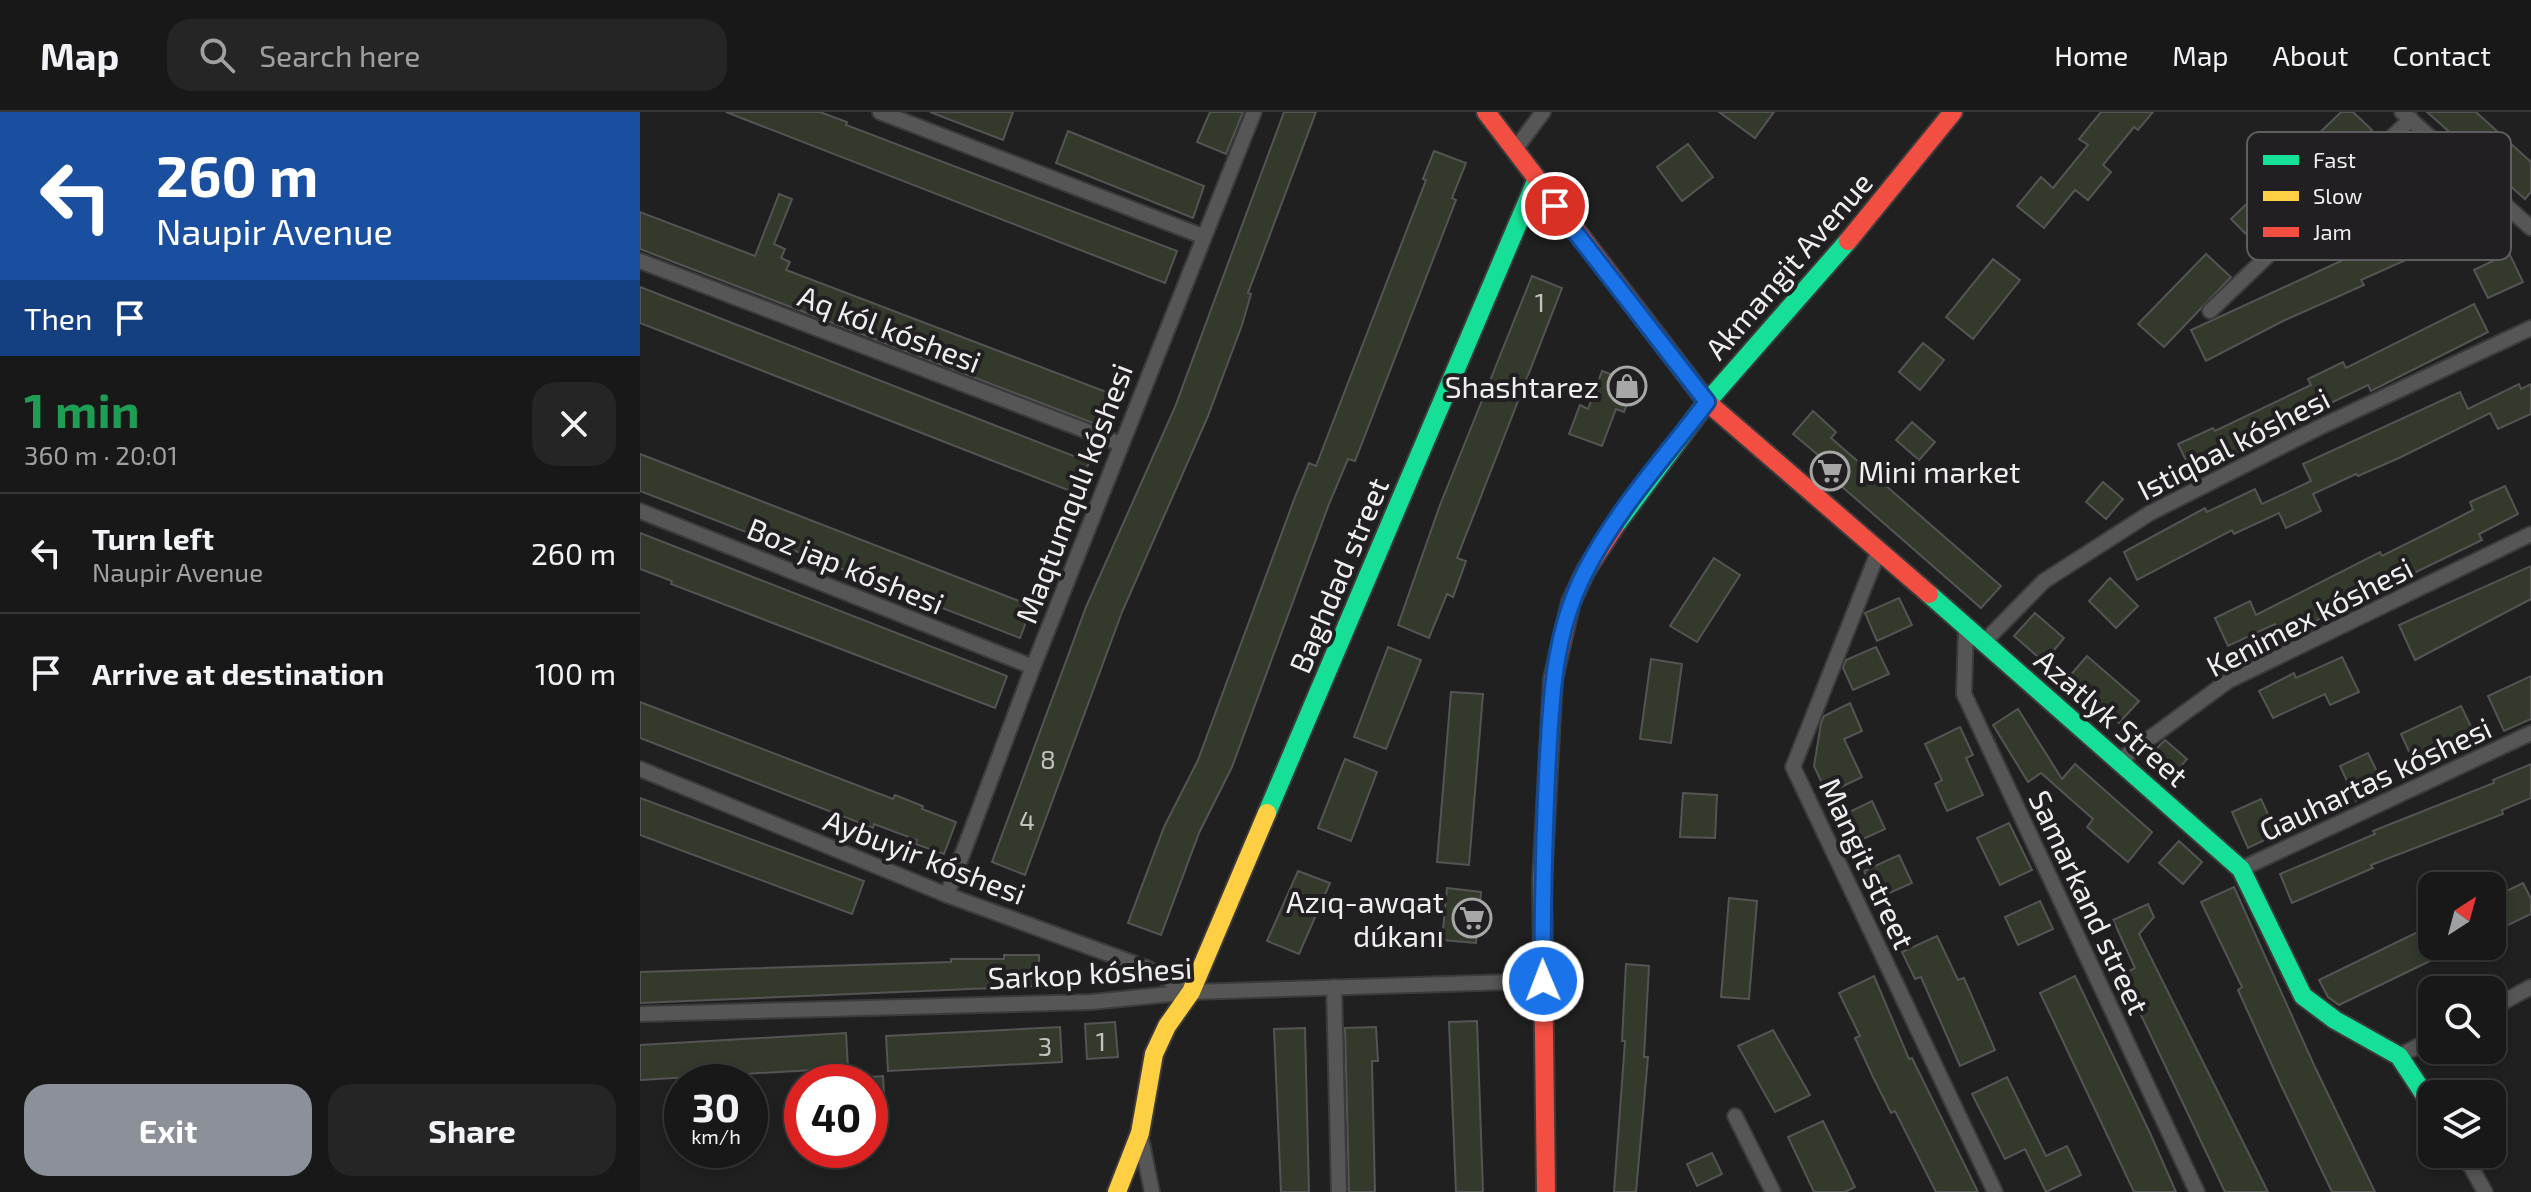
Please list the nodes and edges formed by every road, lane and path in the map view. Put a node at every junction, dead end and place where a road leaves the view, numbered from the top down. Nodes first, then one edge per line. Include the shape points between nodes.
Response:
1 (880, 112) edge
2 (1254, 112) edge
3 (1486, 112) edge
4 (1543, 112) edge
5 (1953, 112) edge
6 (2406, 116) edge
7 (2390, 132) edge
8 (2424, 132) edge
9 (1514, 151) junction
10 (1536, 181) junction
11 (2511, 210) edge
12 (2531, 228) edge
13 (1202, 236) junction
14 (2261, 260) edge
15 (640, 261) edge
16 (2210, 311) dead end
17 (2531, 328) edge
18 (1707, 402) junction
19 (1121, 444) junction
20 (640, 511) edge
21 (2531, 534) edge
22 (1879, 550) junction
23 (1966, 627) junction
24 (1984, 642) junction
25 (1033, 667) junction
26 (2531, 733) edge
27 (2120, 760) junction
28 (640, 769) edge
29 (2241, 869) junction
30 (947, 895) junction
31 (1543, 981) junction
32 (1334, 987) junction
33 (2531, 987) edge
34 (1191, 992) junction
35 (2506, 1000) edge
36 (640, 1014) edge
37 (2418, 1046) edge
38 (2399, 1056) junction
39 (2418, 1085) edge
40 (1735, 1116) dead end
41 (1140, 1133) junction
42 (2472, 1168) edge
43 (1117, 1192) edge
44 (1152, 1192) edge
45 (1339, 1192) edge
46 (1546, 1192) edge
47 (1773, 1192) edge
48 (1995, 1192) edge
49 (2197, 1192) edge
50 (2485, 1192) edge

1 - 13 street
2 - 13 street, Maqtumqulı kóshesi
3 - 9 street, Azatlyk Street
4 - 9 street
5 - 18 street, Akmangit Avenue
6 - 7 street
6 - 8 street
9 - 10 street, Azatlyk Street
10 - 18 street, Azatlyk Street
10 - 34 street, Baghdad street
11 - 12 street
13 - 19 street, Maqtumqulı kóshesi
14 - 16 street
15 - 19 street, Aq kól kóshesi
17 - 24 street, Istiqbal kóshesi via 2150,513 2044,581
18 - 22 street, Azatlyk Street
18 - 31 street, Akmangit Avenue via 1585,572 1561,636 1553,679 1542,881
19 - 25 street, Maqtumqulı kóshesi
20 - 25 street, Boz jap kóshesi
21 - 27 street, Kenimex kóshesi via 2228,681
22 - 23 street, Azatlyk Street
22 - 48 street, Mangit street via 1793,767
23 - 24 street, Azatlyk Street
23 - 49 street, Samarkand street via 1964,694
24 - 27 street, Azatlyk Street
25 - 30 street, Maqtumqulı kóshesi
26 - 29 street, Gauhartas kóshesi
27 - 29 street, Azatlyk Street
28 - 30 street, Aybuyir kóshesi
29 - 38 street, Azatlyk Street via 2303,996
30 - 34 street, Aybuyir kóshesi via 1147,968
31 - 32 street, Sarkop kóshesi
31 - 46 street, Akmangit Avenue
32 - 34 street, Sarkop kóshesi
32 - 45 street
33 - 35 street
34 - 36 street, Sarkop kóshesi via 1091,1002
34 - 41 street, Baghdad street via 1154,1054
37 - 38 street
38 - 39 street, Azatlyk Street
40 - 47 street
41 - 43 street, Baghdad street
41 - 44 street
42 - 50 street

